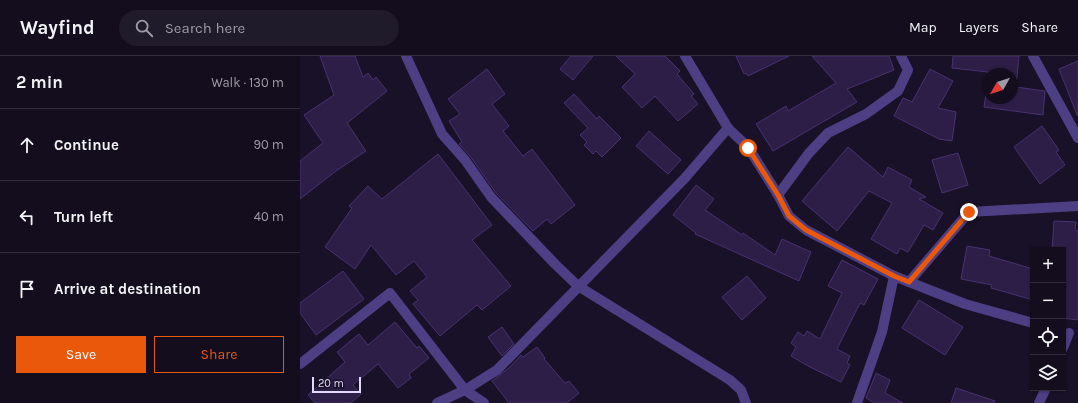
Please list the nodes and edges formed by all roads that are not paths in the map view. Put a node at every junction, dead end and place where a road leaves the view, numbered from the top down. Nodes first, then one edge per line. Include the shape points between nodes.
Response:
1 (406, 56) edge
2 (685, 56) edge
3 (901, 56) edge
4 (1033, 56) edge
5 (728, 128) junction
6 (1078, 138) edge
7 (778, 195) junction
8 (1078, 206) edge
9 (894, 276) junction
10 (909, 282) junction
11 (578, 286) junction
12 (1030, 322) edge
13 (300, 364) edge
14 (465, 390) junction
15 (1045, 391) edge
16 (437, 403) edge
17 (484, 403) edge
18 (746, 403) edge
19 (857, 403) edge
20 (1039, 403) edge

1 - 11 street via 442,134 465,160 491,197
2 - 5 street
3 - 7 street via 908,70 898,92 866,114 828,133 809,153
4 - 6 street
5 - 7 street via 748,148
5 - 11 street via 685,178
7 - 9 street via 789,216 806,230
8 - 10 street via 969,212
9 - 10 street
9 - 19 street via 882,332
10 - 12 street via 965,304
11 - 14 street via 497,370
11 - 18 street via 730,380 741,390
13 - 14 street via 390,293
14 - 16 street
14 - 17 street
15 - 20 street

